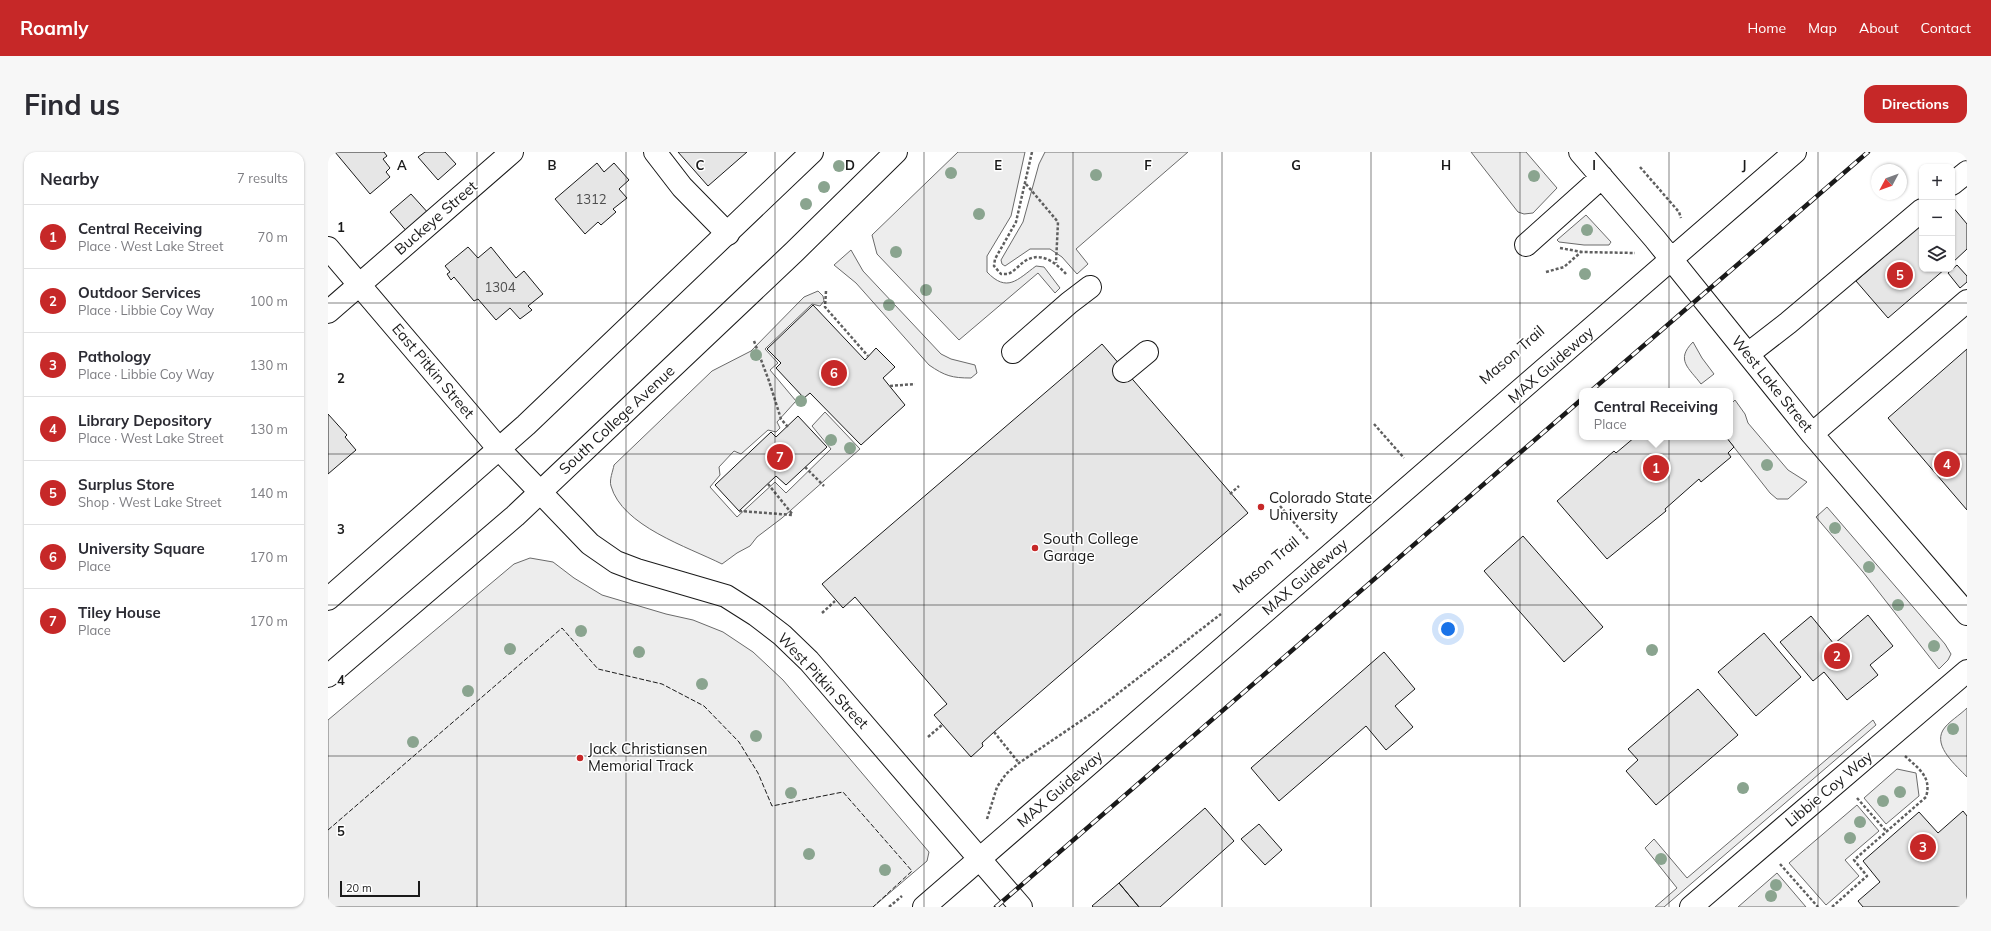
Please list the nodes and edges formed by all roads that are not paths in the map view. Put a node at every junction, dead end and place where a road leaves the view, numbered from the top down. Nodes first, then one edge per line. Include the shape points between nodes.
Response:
1 (512, 152) edge
2 (655, 152) edge
3 (812, 152) edge
4 (896, 152) edge
5 (1580, 152) edge
6 (1795, 152) edge
7 (1967, 172) edge
8 (1602, 177) junction
9 (1955, 182) edge
10 (1919, 213) edge
11 (728, 234) junction
12 (1532, 240) road end
13 (328, 248) edge
14 (1672, 260) junction
15 (359, 285) junction
16 (1090, 287) road end
17 (1967, 301) edge
18 (328, 312) edge
19 (1013, 352) dead end
20 (1147, 352) dead end
21 (1748, 354) junction
22 (1124, 371) dead end
23 (1812, 434) junction
24 (499, 449) junction
25 (541, 492) junction
26 (328, 599) edge
27 (1967, 614) edge
28 (1967, 671) edge
29 (328, 676) edge
30 (980, 859) junction
31 (924, 907) edge
32 (1021, 907) edge
33 (1690, 907) edge

1 - 15 main road, Buckeye Street
2 - 11 main road via 682,187
3 - 11 main road
4 - 25 main road, South College Avenue
5 - 8 main road, West Lake Street
6 - 14 main road, MAX Guideway
7 - 9 main road
8 - 12 main road
8 - 14 main road, West Lake Street
10 - 21 main road
11 - 24 main road
13 - 15 main road, East Pitkin Street
14 - 21 main road, West Lake Street
14 - 30 main road, MAX Guideway
15 - 18 main road, Buckeye Street
15 - 24 main road, East Pitkin Street
16 - 19 main road
17 - 23 main road
20 - 22 main road
21 - 23 main road, West Lake Street
23 - 27 main road, West Lake Street
24 - 25 main road, East Pitkin Street
24 - 26 main road
25 - 29 main road, South College Avenue
25 - 30 main road, West Pitkin Street via 590,544 616,562 726,596 782,635 809,661
28 - 33 main road, Libbie Coy Way
30 - 31 main road, MAX Guideway
30 - 32 main road, West Pitkin Street

